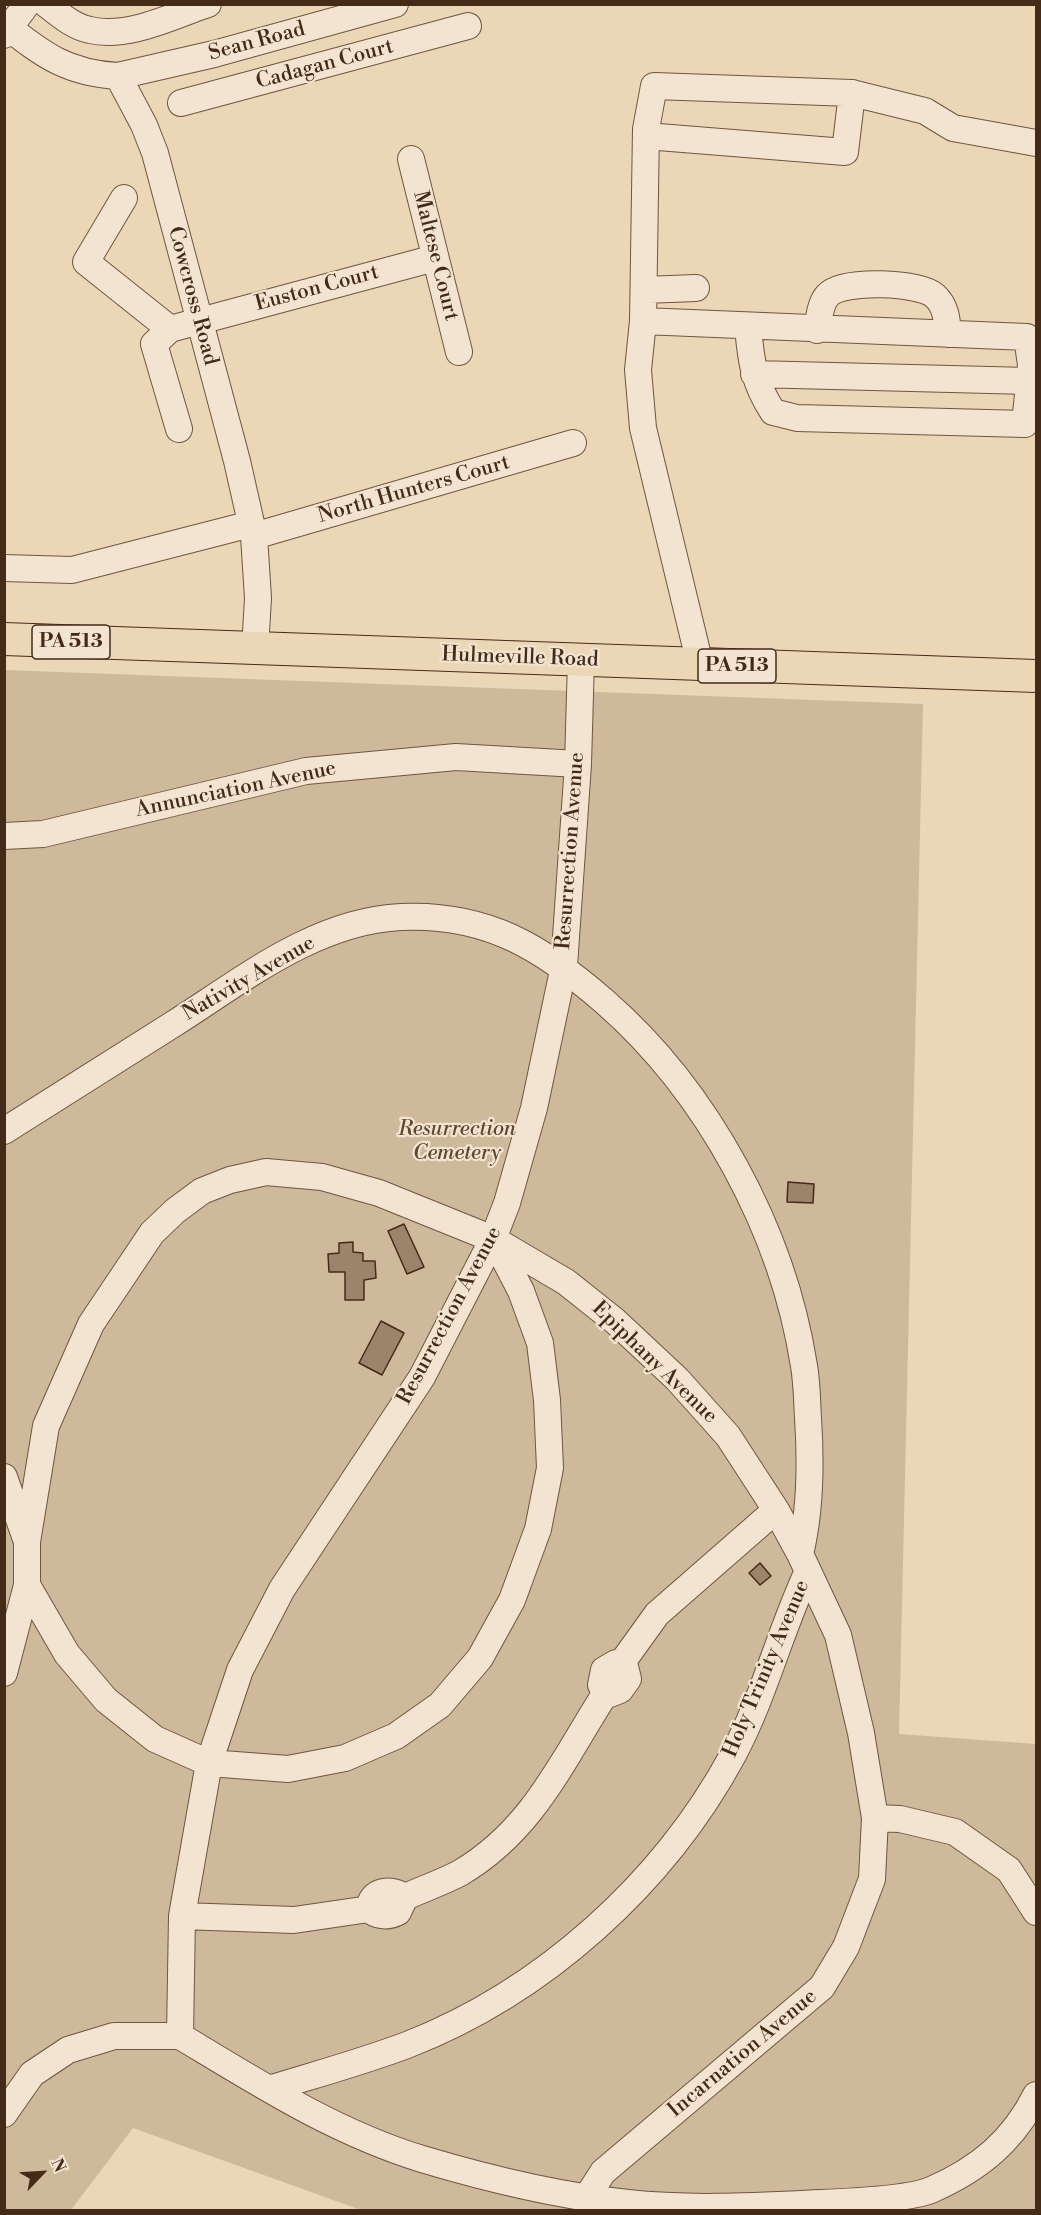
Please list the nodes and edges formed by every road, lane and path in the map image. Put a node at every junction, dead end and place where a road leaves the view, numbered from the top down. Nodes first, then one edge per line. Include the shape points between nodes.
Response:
1 (27, 4) edge
2 (46, 4) edge
3 (207, 4) edge
4 (395, 4) edge
5 (344, 11) edge
6 (468, 26) dead end
7 (6, 29) edge
8 (357, 57) junction
9 (118, 76) junction
10 (852, 93) junction
11 (181, 103) dead end
12 (646, 136) junction
13 (1036, 143) edge
14 (411, 159) dead end
15 (124, 198) dead end
16 (435, 258) junction
17 (696, 288) dead end
18 (644, 290) junction
19 (199, 320) junction
20 (643, 321) junction
21 (748, 327) junction
22 (170, 329) junction
23 (817, 330) junction
24 (948, 334) junction
25 (459, 352) dead end
26 (1032, 370) edge
27 (754, 374) junction
28 (179, 429) dead end
29 (573, 443) dead end
30 (252, 530) junction
31 (4, 568) edge
32 (4, 639) edge
33 (255, 649) junction
34 (581, 660) junction
35 (700, 664) junction
36 (1036, 676) edge
37 (578, 764) junction
38 (4, 836) edge
39 (564, 966) junction
40 (4, 1131) edge
41 (753, 1205) joint
42 (493, 1239) junction
43 (4, 1477) edge
44 (776, 1510) junction
45 (27, 1542) junction
46 (804, 1562) junction
47 (27, 1586) junction
48 (4, 1673) edge
49 (209, 1763) junction
50 (875, 1818) junction
51 (1036, 1912) edge
52 (183, 1916) junction
53 (180, 2036) junction
54 (268, 2089) junction
55 (1036, 2095) edge
56 (4, 2114) edge
57 (587, 2197) junction

1 - 7 street
2 - 3 street via 67,20 90,30 114,32 138,28
4 - 5 street, Sean Road
5 - 8 street
5 - 9 street, Sean Road via 144,72
6 - 8 street, Cadagan Court
7 - 9 street via 69,68
8 - 11 street, Cadagan Court
9 - 19 street, Cowcross Road via 155,153
10 - 12 street via 654,86
10 - 12 street via 845,152
10 - 13 street via 925,111 953,128
12 - 18 street
14 - 16 street, Maltese Court
15 - 22 street via 86,262
16 - 19 street, Euston Court
16 - 25 street, Maltese Court
17 - 18 street
18 - 20 street
19 - 22 street
19 - 30 street, Cowcross Road
20 - 21 street
20 - 35 street via 638,370 643,428
21 - 23 street
21 - 27 street
22 - 28 street via 154,344
23 - 24 street
23 - 24 street via 820,309 828,294 842,287 868,284 921,287 933,293 946,315
24 - 26 street via 1027,337
26 - 27 street
26 - 27 street via 1025,424 797,418 773,412
29 - 30 street, North Hunters Court
30 - 31 street, North Hunters Court via 72,570
30 - 33 street, Cowcross Road via 258,598
32 - 33 main road, Hulmeville Road / PA 513
33 - 34 main road, Hulmeville Road / PA 513
34 - 35 main road, Hulmeville Road / PA 513
34 - 37 street, Resurrection Avenue
35 - 36 main road, Hulmeville Road / PA 513
37 - 38 street, Annunciation Avenue via 456,757 306,771 43,834
37 - 39 street, Resurrection Avenue
39 - 40 street, Nativity Avenue via 512,935 459,921 402,917 348,925 278,958
39 - 41 street, Nativity Avenue via 624,1019 684,1086 727,1152
39 - 42 street, Resurrection Avenue via 534,1108
41 - 46 street, Holy Trinity Avenue via 787,1296 804,1366 810,1452
42 - 44 street, Epiphany Avenue via 566,1282 677,1379 728,1436
42 - 45 street, Epiphany Avenue via 378,1192 322,1177 266,1172 202,1191 152,1233 91,1324 46,1426
42 - 49 street, Resurrection Avenue via 422,1377 282,1589 240,1670
42 - 49 street via 521,1291 540,1343 547,1400 550,1468 538,1529 512,1600 480,1658 440,1704 396,1736 345,1758 288,1769
43 - 45 street
44 - 46 street, Epiphany Avenue
44 - 52 street via 657,1614 621,1664 604,1670 601,1685 605,1694 540,1801 501,1841 460,1873 405,1897 395,1890 386,1890 375,1896 369,1909 294,1920
45 - 47 street
46 - 50 street, Epiphany Avenue via 838,1635 861,1733
46 - 54 street, Holy Trinity Avenue via 765,1679 733,1755 661,1861 609,1914 553,1963 482,2009 408,2044
47 - 48 street
47 - 49 street via 67,1654 106,1700 154,1739
49 - 52 street, Resurrection Avenue
50 - 51 street via 900,1819 955,1832 1010,1870
50 - 57 street, Incarnation Avenue via 872,1879 846,1947 822,1987 603,2172
52 - 53 street, Resurrection Avenue
53 - 54 street
53 - 56 street via 114,2036 68,2050 32,2074
54 - 57 street via 322,2120 420,2158 540,2190
55 - 57 street via 1023,2122 990,2156 929,2191 852,2202 750,2207 629,2204

